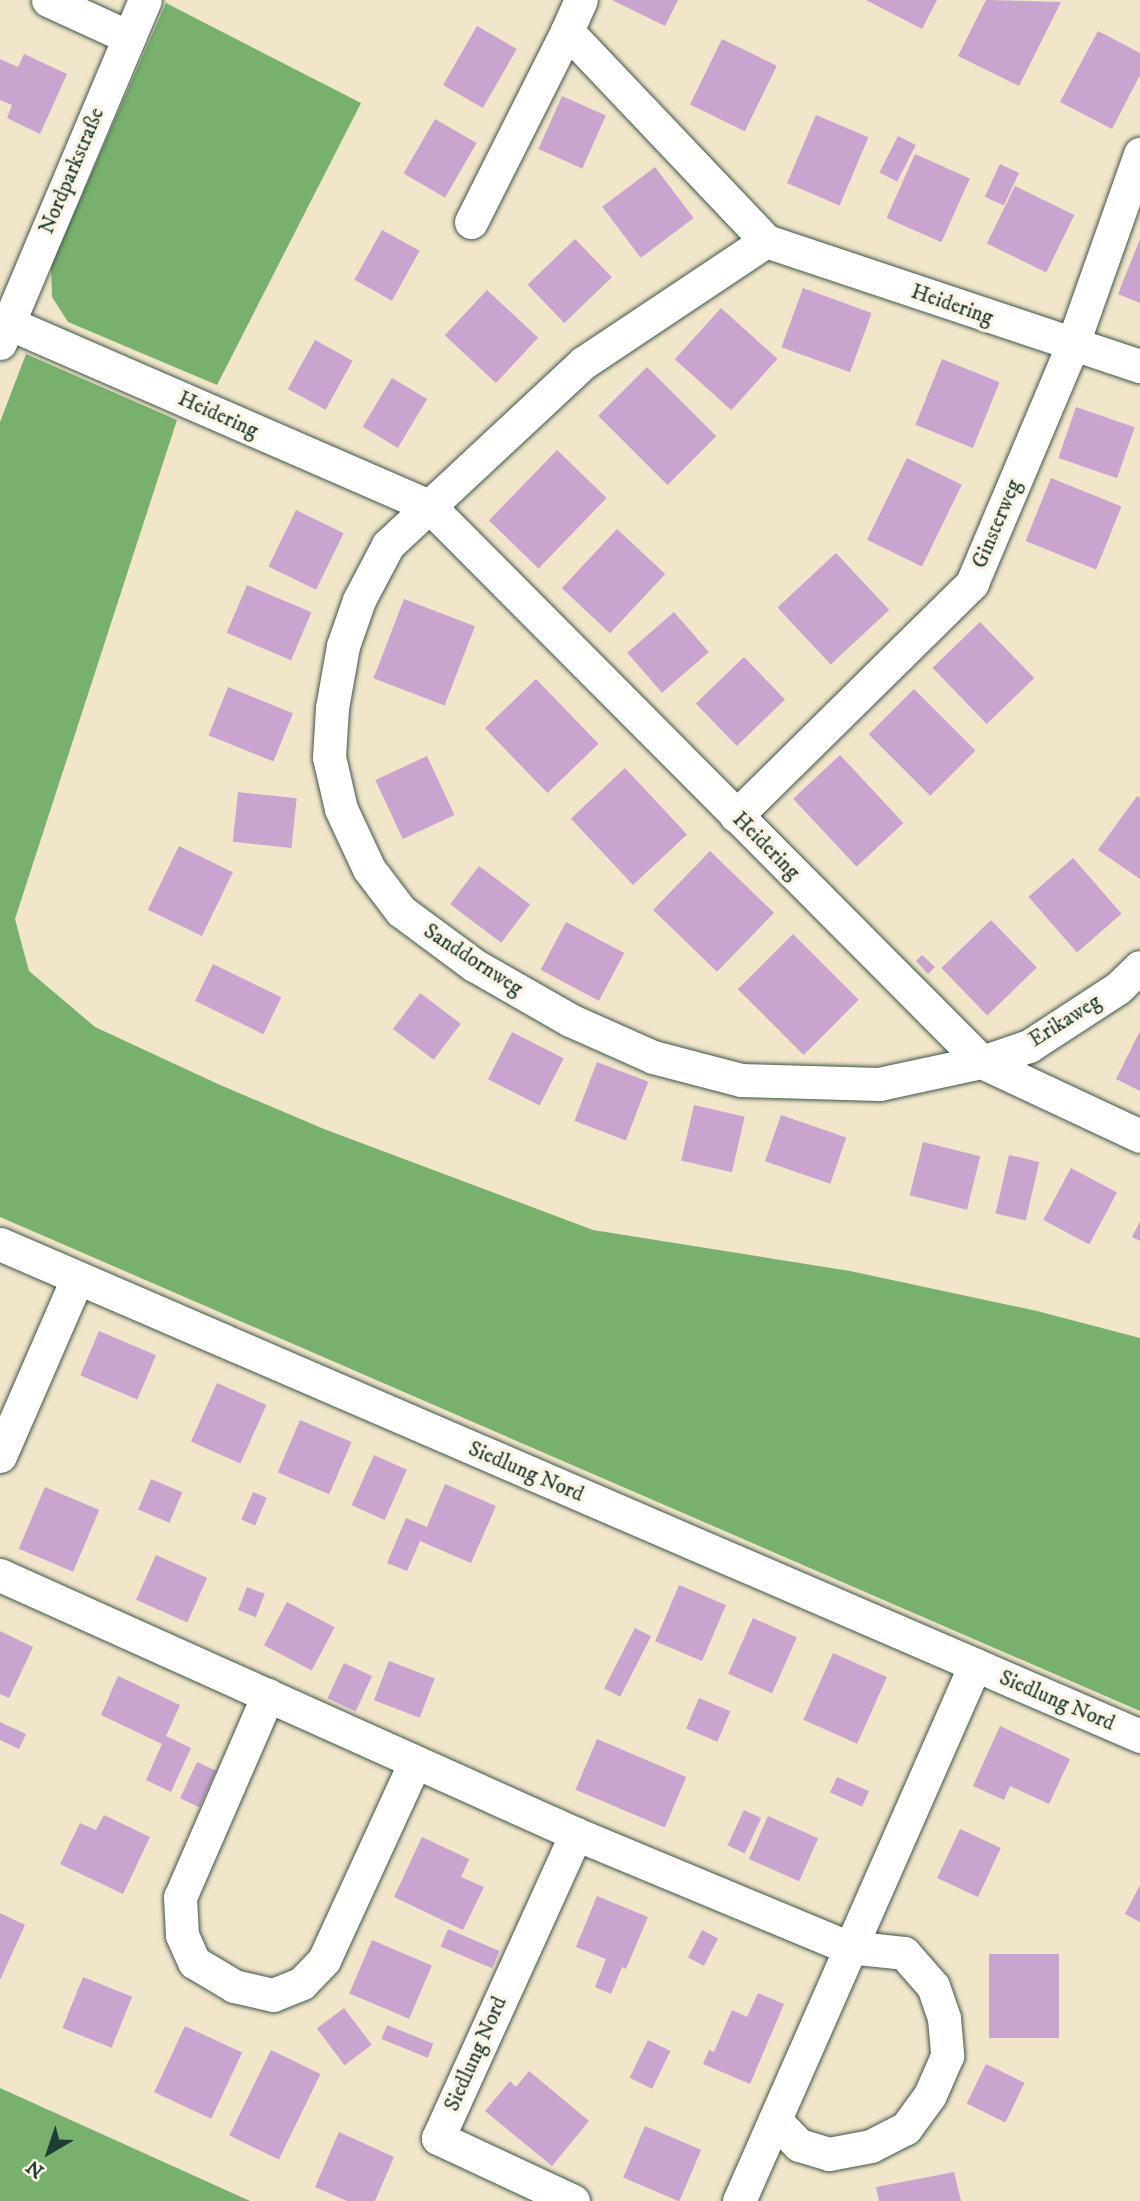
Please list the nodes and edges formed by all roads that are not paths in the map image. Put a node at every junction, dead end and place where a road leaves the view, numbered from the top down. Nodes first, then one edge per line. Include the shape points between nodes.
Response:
1 (48, 0) edge
2 (145, 0) edge
3 (581, 0) edge
4 (567, 31) junction
5 (129, 37) junction
6 (1140, 155) edge
7 (471, 222) dead end
8 (765, 240) junction
9 (4, 333) edge
10 (1072, 346) junction
11 (1140, 366) edge
12 (429, 506) junction
13 (736, 816) junction
14 (1140, 967) edge
15 (982, 1062) junction
16 (1140, 1136) edge
17 (0, 1244) edge
18 (77, 1279) junction
19 (0, 1456) edge
20 (0, 1575) edge
21 (975, 1665) junction
22 (268, 1695) junction
23 (1140, 1736) edge
24 (415, 1762) junction
25 (576, 1834) junction
26 (848, 1947) junction
27 (775, 2120) junction
28 (573, 2201) edge
29 (739, 2201) edge

1 - 5 street
2 - 5 street, Nordparkstraße
3 - 4 street
4 - 7 street
4 - 8 street, Heidering
5 - 9 street, Nordparkstraße
6 - 10 street, Ginsterweg
8 - 10 street, Heidering
8 - 12 street via 583,363
9 - 12 street, Heidering
10 - 11 street, Heidering
10 - 13 street, Ginsterweg via 972,583
12 - 13 street, Heidering
12 - 15 street, Sanddornweg via 388,545 359,600 343,646 331,720 329,757 341,809 369,869 401,911 474,965 570,1020 653,1057 741,1080 878,1084
13 - 15 street, Heidering
14 - 15 street, Erikaweg via 1118,988 1029,1046
15 - 16 street, Heidering
17 - 18 street, Siedlung Nord
18 - 19 street
18 - 21 street, Siedlung Nord
20 - 22 street
21 - 23 street, Siedlung Nord
21 - 26 street, Siedlung Nord
22 - 24 street
22 - 24 street via 180,1897 182,1935 194,1962 234,1986 273,1994 302,1983 324,1960
24 - 25 street
25 - 26 street
25 - 28 street, Siedlung Nord via 438,2138
26 - 27 street, Siedlung Nord
26 - 27 street via 904,1953 933,1986 944,2018 947,2056 930,2095 906,2128 871,2146 829,2154 799,2145
27 - 29 street, Siedlung Nord

